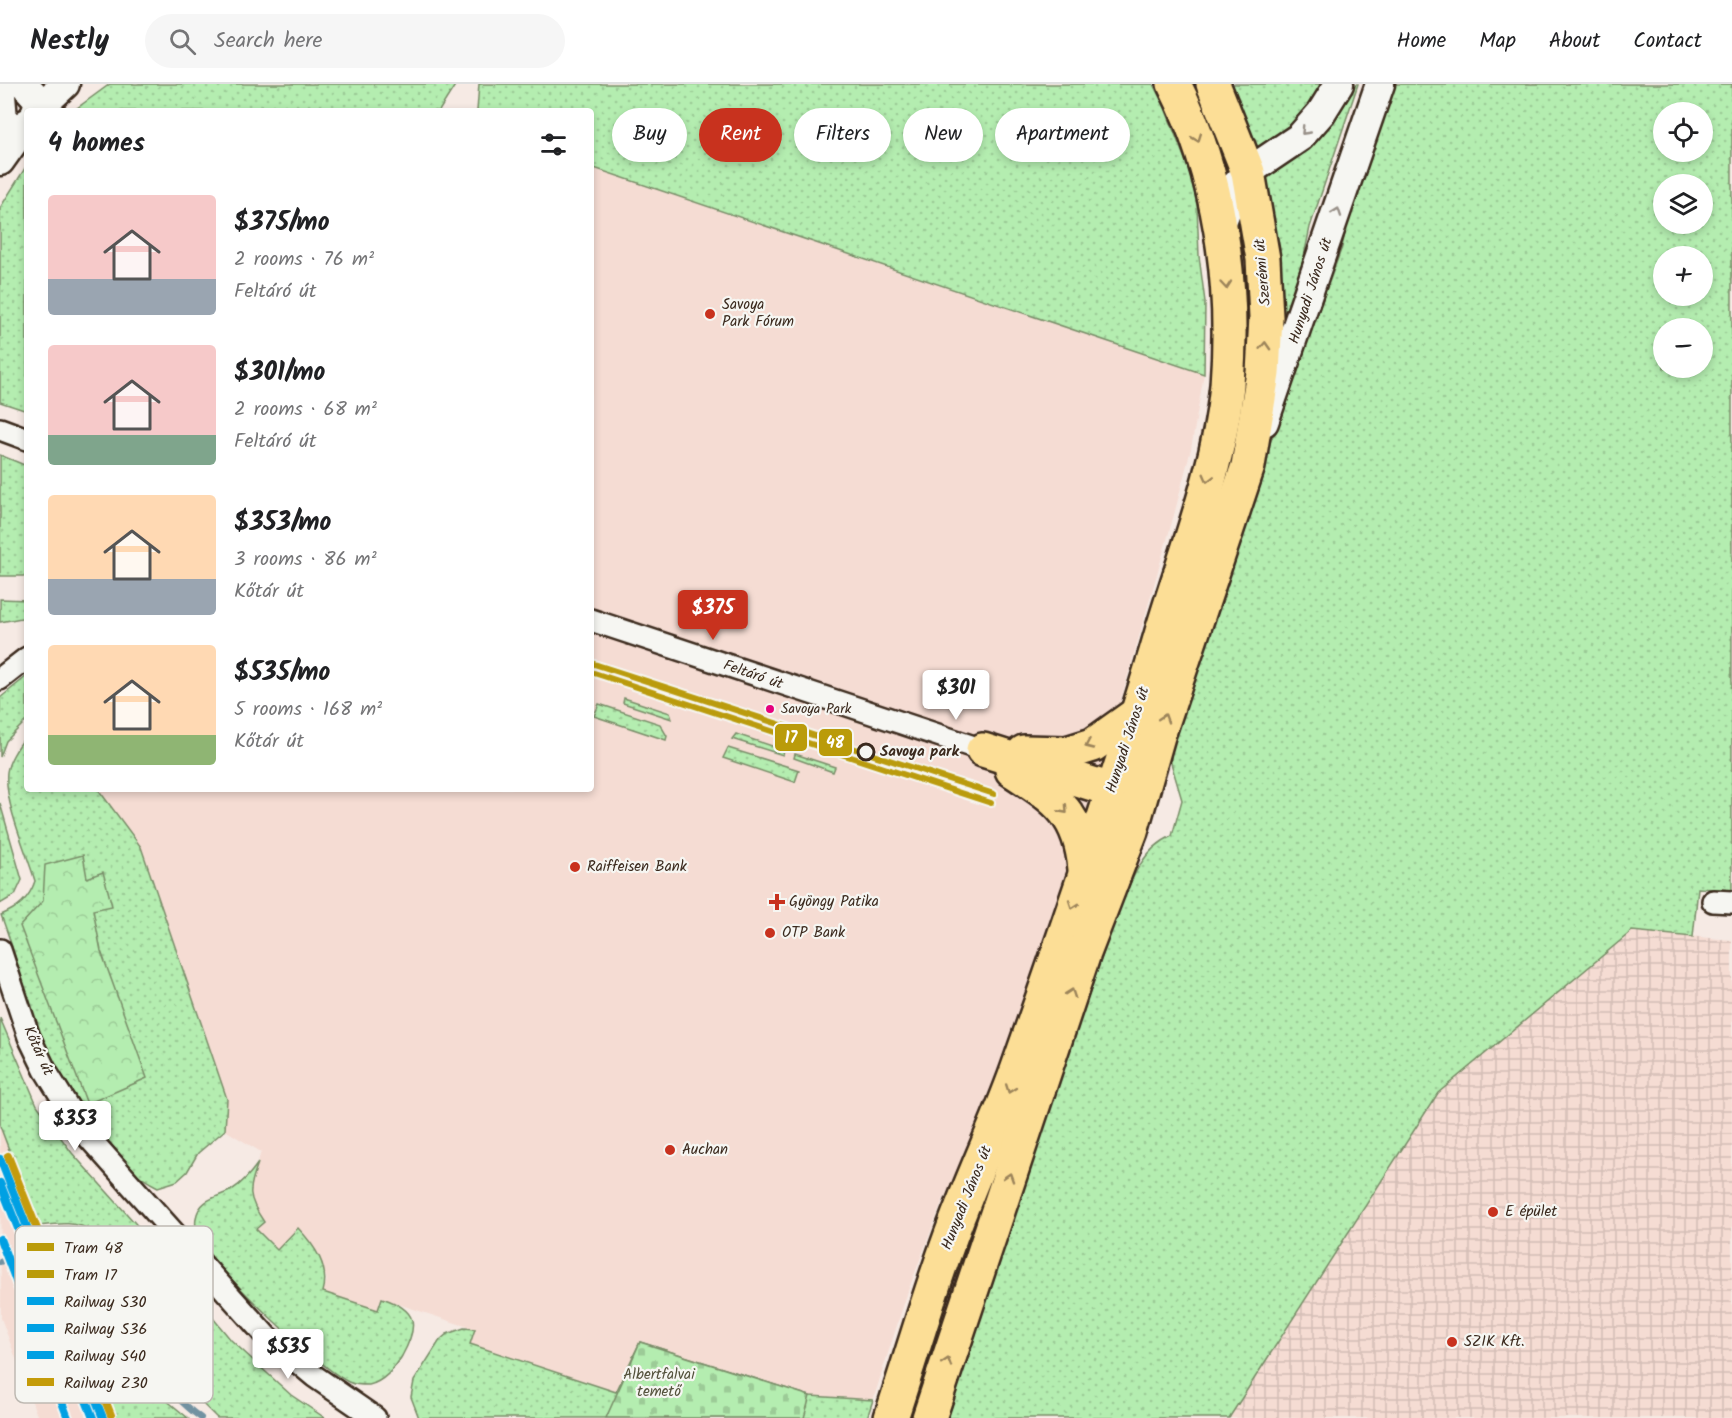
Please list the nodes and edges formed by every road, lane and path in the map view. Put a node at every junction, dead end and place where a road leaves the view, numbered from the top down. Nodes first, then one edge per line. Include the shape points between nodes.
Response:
1 (0, 84) edge
2 (65, 84) edge
3 (1174, 84) edge
4 (1213, 84) edge
5 (1340, 84) edge
6 (1380, 84) edge
7 (32, 105) edge
8 (24, 119) edge
9 (0, 134) edge
10 (0, 161) edge
11 (1248, 172) junction
12 (1220, 227) junction
13 (0, 429) edge
14 (24, 441) edge
15 (1248, 466) junction
16 (594, 621) edge
17 (24, 660) edge
18 (0, 679) edge
19 (1138, 713) junction
20 (983, 750) junction
21 (1148, 774) junction
22 (1112, 790) junction
23 (1085, 869) junction
24 (0, 950) edge
25 (168, 1226) edge
26 (213, 1277) edge
27 (375, 1418) edge
28 (891, 1418) edge
29 (929, 1418) edge

1 - 9 main road
2 - 7 main road
3 -> 12 main road via 1205,162
4 - 11 main road, Szerémi út
5 -> 11 main road, Hunyadi János út via 1300,137
15 -> 6 main road, Hunyadi János út
8 - 10 main road
11 - 12 main road, Hunyadi János út via 1236,185
15 -> 11 main road, Szerémi út via 1263,373 1266,317 1263,259
12 -> 19 main road, Hunyadi János út via 1229,333 1227,387 1218,436
13 - 14 street
21 -> 15 main road, Hunyadi János út
16 - 20 street, Feltáró út
17 - 18 street
19 -> 20 main road via 1093,745 1067,753
19 - 22 main road, Hunyadi János út
20 - 22 main road
20 -> 23 main road via 1066,811 1083,844
21 - 22 main road via 1128,788
29 -> 21 main road, Hunyadi János út
22 - 23 main road, Hunyadi János út
23 -> 28 main road, Hunyadi János út via 1020,1062 946,1252
24 - 25 street, Kőtár út via 29,1037 82,1130
26 - 27 street, Kőtár út via 266,1336 314,1376

